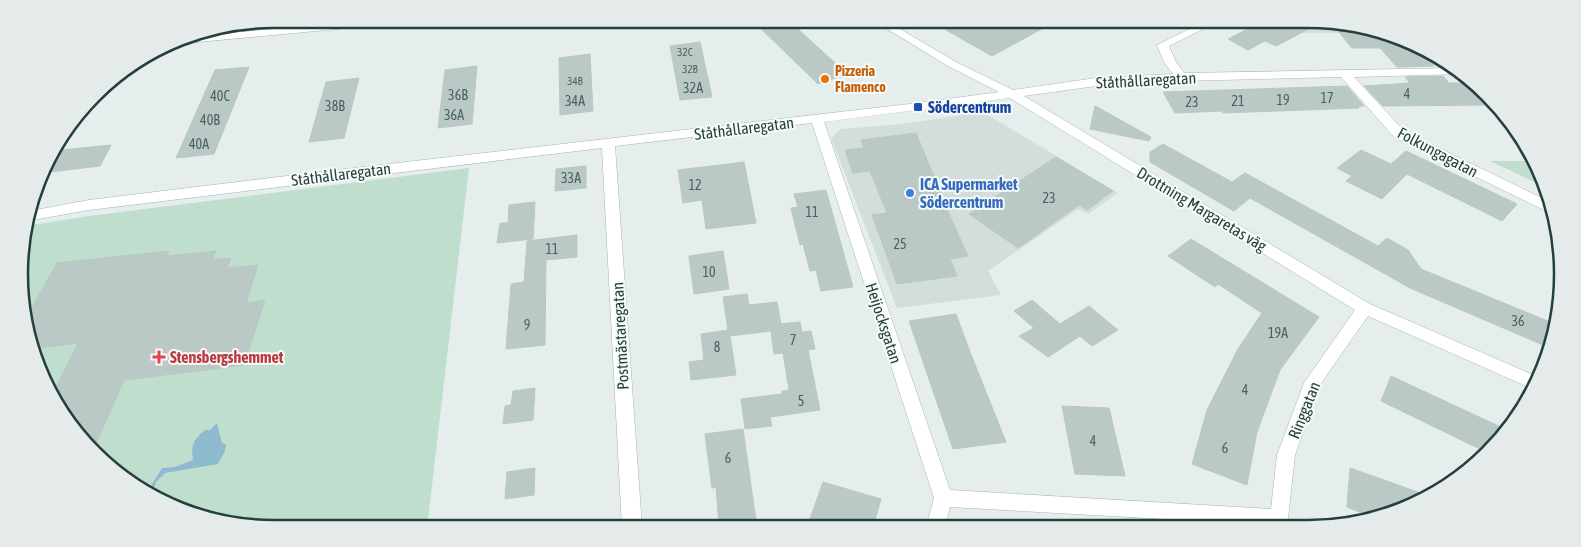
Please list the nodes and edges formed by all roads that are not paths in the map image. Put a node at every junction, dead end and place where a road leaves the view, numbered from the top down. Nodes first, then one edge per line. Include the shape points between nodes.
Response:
1 (318, 28) edge
2 (891, 28) edge
3 (1199, 28) edge
4 (200, 39) edge
5 (1447, 71) edge
6 (1345, 74) junction
7 (1181, 77) junction
8 (1012, 94) junction
9 (817, 119) junction
10 (608, 144) junction
11 (1543, 204) edge
12 (35, 215) edge
13 (1365, 308) junction
14 (1529, 380) edge
15 (942, 498) junction
16 (632, 520) edge
17 (937, 520) edge
18 (1252, 520) edge
19 (1280, 520) edge

1 - 4 street
2 - 8 street, Drottning Margaretas väg
3 - 7 street via 1163,45
5 - 6 street, Ståthållaregatan
6 - 7 street, Ståthållaregatan
6 - 11 street, Folkungagatan via 1399,134
7 - 8 street, Ståthållaregatan via 1096,82
8 - 9 street, Ståthållaregatan
8 - 13 street, Drottning Margaretas väg
9 - 10 street, Ståthållaregatan
9 - 15 street, Heijocksgatan
10 - 12 street, Ståthållaregatan via 328,175
10 - 16 street, Postmästaregatan
13 - 14 street, Drottning Margaretas väg
13 - 19 street, Ringgatan via 1312,383 1286,455
15 - 17 street
15 - 18 street

